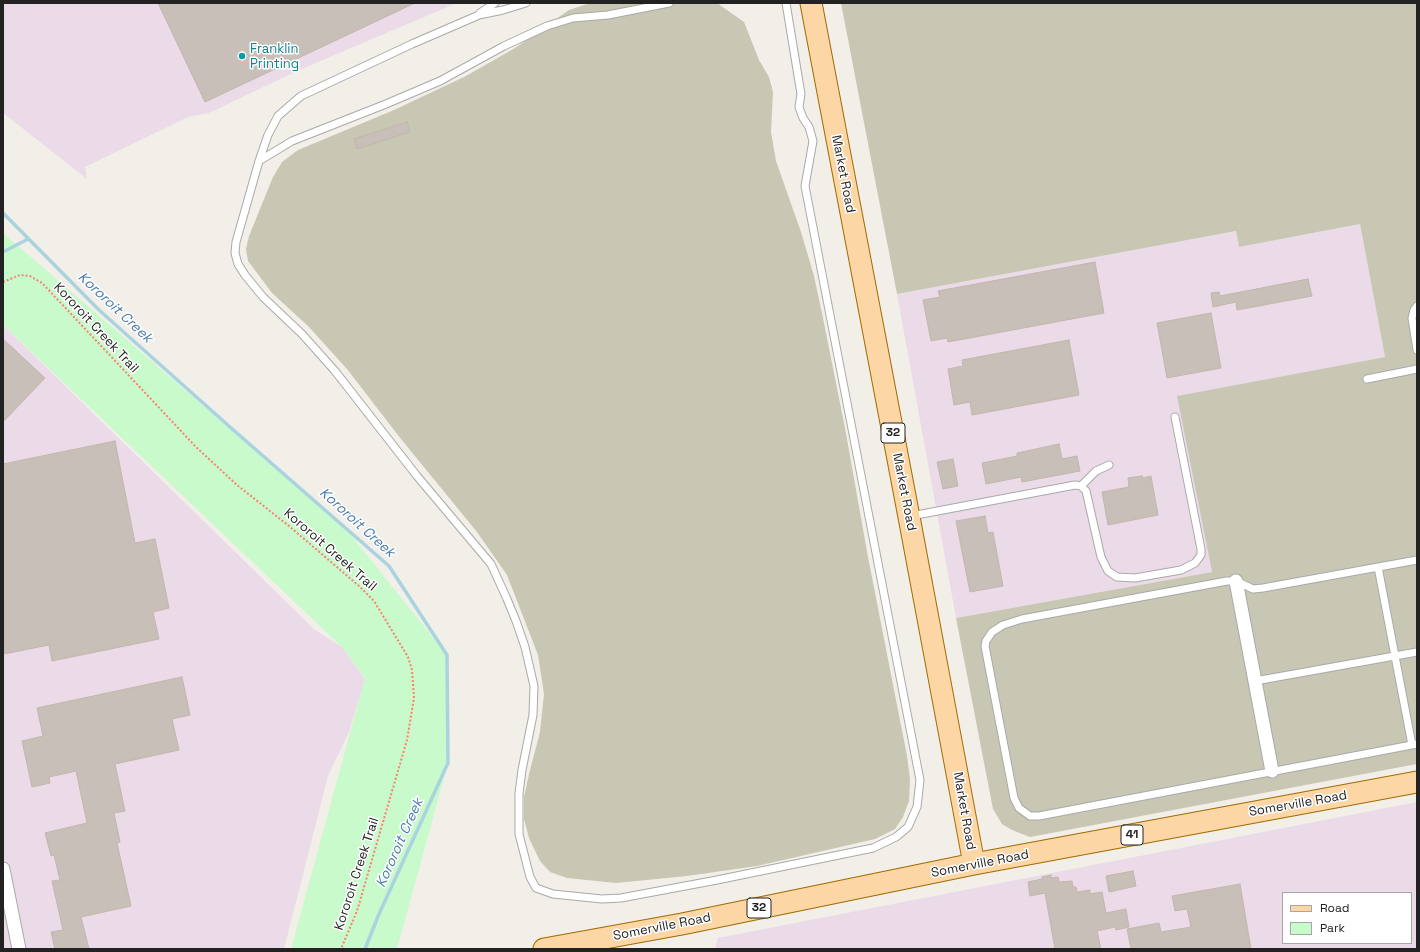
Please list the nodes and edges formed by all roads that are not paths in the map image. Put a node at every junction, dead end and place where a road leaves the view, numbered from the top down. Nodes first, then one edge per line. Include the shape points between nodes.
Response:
1 (495, 3) edge
2 (526, 3) edge
3 (669, 3) edge
4 (786, 3) edge
5 (811, 3) edge
6 (479, 15) junction
7 (259, 161) junction
8 (1417, 306) edge
9 (1417, 350) edge
10 (1417, 369) edge
11 (1367, 379) dead end
12 (1175, 417) dead end
13 (1109, 465) dead end
14 (1081, 486) junction
15 (909, 517) junction
16 (1417, 560) edge
17 (1378, 567) junction
18 (1236, 581) junction
19 (1417, 652) edge
20 (1395, 656) junction
21 (1255, 681) junction
22 (1414, 744) edge
23 (1272, 772) junction
24 (1417, 782) edge
25 (974, 864) junction
26 (3, 869) edge
27 (19, 949) edge
28 (544, 949) edge

1 - 6 lane
2 - 6 lane
3 - 7 lane via 621,13 573,18 547,26 440,80 292,141
4 - 7 lane via 801,94 799,107 813,141 805,186 920,780 916,807 908,827 896,838 873,848 621,898 553,894 536,888 530,877 519,834 519,793 533,715 534,686 516,621 491,564 477,546 417,476 335,371 302,334 263,297 238,264 236,242
5 - 15 main road, Market Road / 32
6 - 7 lane via 301,96 278,116
8 - 9 lane via 1412,318
10 - 11 lane
12 - 14 lane via 1201,549 1195,563 1181,570 1135,578 1117,578 1108,570 1101,557 1086,491
13 - 14 lane via 1096,471
14 - 15 lane via 1058,488
15 - 25 main road, Market Road / 32
16 - 17 lane
17 - 18 lane via 1254,589
17 - 20 lane
18 - 21 street
18 - 23 lane via 1022,619 1003,625 992,632 985,646 1012,791 1019,808 1030,816 1039,816
19 - 20 lane
20 - 21 lane
20 - 22 lane
21 - 23 street
22 - 23 lane
24 - 25 main road, Somerville Road / 41
25 - 28 main road, Somerville Road / 32
26 - 27 street

